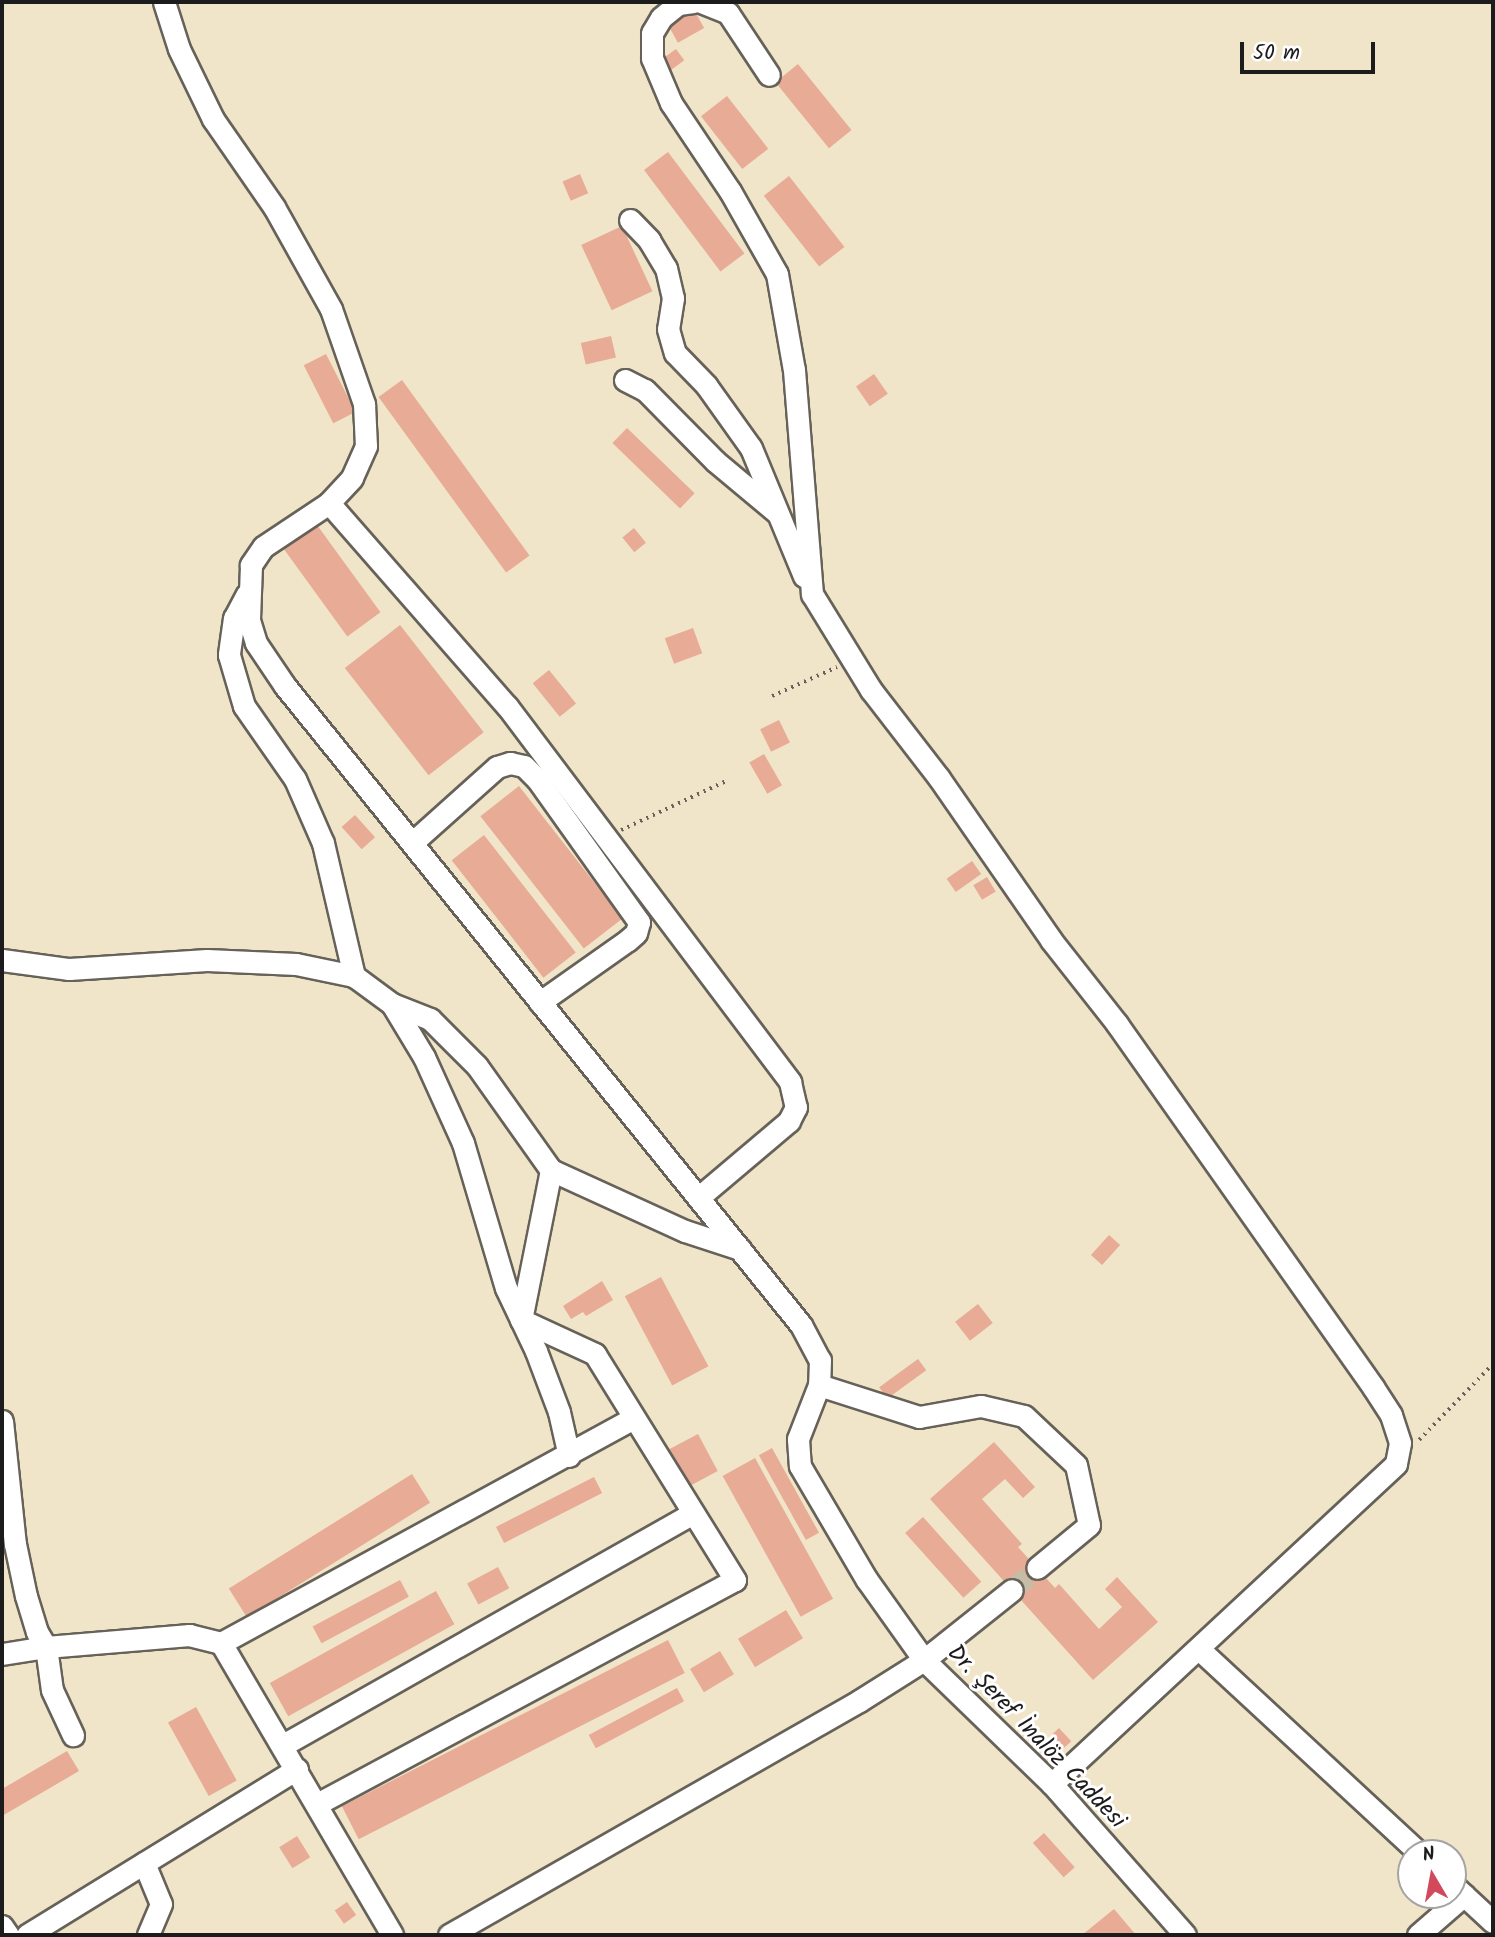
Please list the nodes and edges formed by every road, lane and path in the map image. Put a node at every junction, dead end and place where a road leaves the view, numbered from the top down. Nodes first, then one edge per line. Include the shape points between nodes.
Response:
1 (164, 2) edge
2 (693, 2) edge
3 (701, 2) edge
4 (769, 75) dead end
5 (630, 220) dead end
6 (625, 380) dead end
7 (328, 503) junction
8 (778, 513) junction
9 (248, 593) junction
10 (812, 594) junction
11 (852, 660) junction
12 (772, 696) dead end
13 (728, 780) dead end
14 (606, 836) junction
15 (413, 842) junction
16 (2, 960) edge
17 (354, 976) junction
18 (540, 1002) junction
19 (392, 1004) junction
20 (551, 1170) junction
21 (699, 1197) junction
22 (740, 1249) junction
23 (521, 1320) junction
24 (1493, 1364) edge
25 (819, 1385) junction
26 (633, 1418) junction
27 (2, 1421) edge
28 (569, 1456) junction
29 (1396, 1464) junction
30 (692, 1514) junction
31 (1037, 1568) tunnel mouth
32 (1012, 1590) tunnel mouth
33 (221, 1643) junction
34 (46, 1647) junction
35 (1200, 1650) junction
36 (2, 1654) edge
37 (923, 1660) junction
38 (73, 1735) dead end
39 (283, 1745) junction
40 (297, 1769) junction
41 (1052, 1784) junction
42 (317, 1804) junction
43 (1404, 1839) edge
44 (144, 1863) junction
45 (1467, 1898) edge
46 (1442, 1909) edge
47 (1493, 1922) edge
48 (2, 1926) edge
49 (8, 1935) edge
50 (27, 1935) edge
51 (148, 1935) edge
52 (392, 1935) edge
53 (449, 1935) edge
54 (1185, 1935) edge
55 (1418, 1935) edge

1 - 7 lane via 179,49 213,119 274,207 331,309 364,404 366,446 352,478
2 - 10 lane via 678,4 661,18 652,33 652,58 671,103 730,191 777,275 794,370
3 - 4 lane via 728,13
5 - 8 lane via 666,268 673,298 668,329 675,353 706,385 751,448
6 - 8 lane via 645,390 715,461
7 - 9 lane via 263,547 251,565
7 - 14 lane via 507,706
8 - 10 lane
9 - 15 lane via 256,643 285,686
9 - 17 lane via 234,618 229,654 244,706 295,779 323,843
10 - 11 lane
11 - 12 path
11 - 29 lane via 1373,1387 1391,1415 1401,1443
13 - 14 path
14 - 21 lane via 790,1082 796,1107 789,1121
15 - 18 lane
15 - 18 lane via 497,767 524,765 537,779 639,922 628,940
16 - 17 lane via 69,969 219,961 296,964
17 - 19 lane
18 - 21 lane
19 - 20 lane via 430,1019 477,1066
19 - 23 lane via 424,1057 463,1143 506,1288
20 - 22 lane via 685,1231
20 - 23 lane
21 - 22 lane
22 - 25 lane via 801,1325 820,1360
23 - 26 lane via 595,1354
23 - 28 lane via 559,1412
24 - 29 path
25 - 31 lane via 919,1417 981,1406 1024,1416 1076,1465 1089,1525
25 - 37 lane via 798,1438 800,1466 867,1580
26 - 28 lane
26 - 30 lane
27 - 34 lane via 15,1544 33,1620
28 - 33 lane
29 - 35 lane
30 - 39 lane
30 - 42 lane via 735,1580
32 - 37 lane, Dr. Şeref İnalöz Caddesi
33 - 34 lane via 189,1635
33 - 39 lane
34 - 36 lane
34 - 38 lane via 52,1690
35 - 41 lane
35 - 43 lane
37 - 41 lane, Dr. Şeref İnalöz Caddesi
37 - 53 lane
39 - 40 lane
40 - 42 lane
40 - 44 lane
41 - 54 lane, Dr. Şeref İnalöz Caddesi
42 - 52 lane
44 - 50 lane
44 - 51 lane via 162,1904
45 - 47 lane
46 - 55 lane
48 - 49 lane

